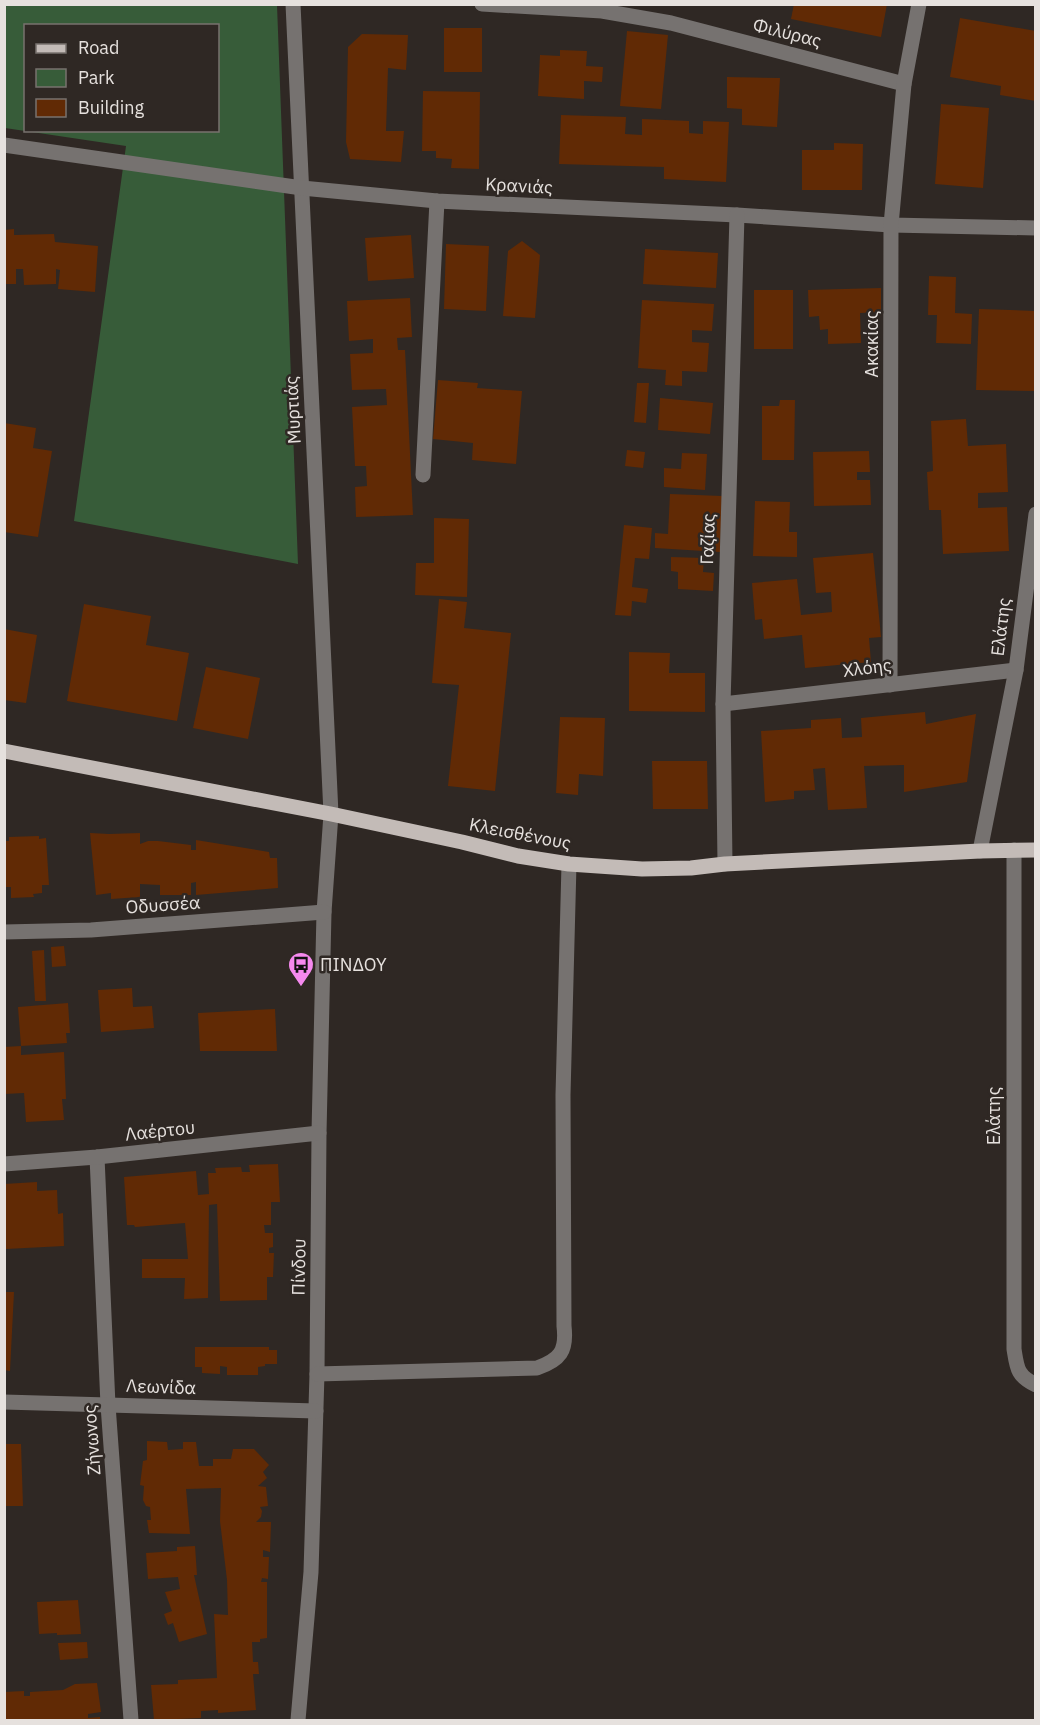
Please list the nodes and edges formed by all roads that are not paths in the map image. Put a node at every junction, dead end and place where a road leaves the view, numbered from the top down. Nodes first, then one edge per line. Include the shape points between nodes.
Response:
1 (293, 4) edge
2 (482, 4) edge
3 (919, 4) edge
4 (510, 5) edge
5 (904, 84) junction
6 (4, 145) edge
7 (302, 188) junction
8 (438, 201) junction
9 (737, 215) junction
10 (891, 225) junction
11 (1035, 228) edge
12 (423, 475) dead end
13 (1035, 514) edge
14 (1016, 670) junction
15 (890, 685) junction
16 (723, 704) junction
17 (4, 751) edge
18 (331, 814) junction
19 (1035, 849) edge
20 (980, 850) junction
21 (1014, 850) junction
22 (569, 864) junction
23 (725, 864) junction
24 (324, 912) junction
25 (4, 932) edge
26 (320, 1133) junction
27 (97, 1157) junction
28 (4, 1164) edge
29 (317, 1374) junction
30 (1030, 1382) edge
31 (4, 1402) edge
32 (108, 1405) junction
33 (316, 1411) junction
34 (131, 1720) edge
35 (297, 1720) edge

1 - 7 street, Μυρτιάς
2 - 4 street, Φιλύρας
3 - 5 street, Ακακίας
4 - 5 street, Φιλύρας via 602,11 659,21
5 - 10 street, Ακακίας
6 - 7 street, Κρανιάς
7 - 8 street, Κρανιάς
7 - 18 street, Μυρτιάς
8 - 9 street, Κρανιάς
8 - 12 street
9 - 10 street, Κρανιάς
9 - 16 street, Γαζίας
10 - 11 street, Κρανιάς
10 - 15 street, Ακακίας
13 - 14 street, Ελάτης
14 - 15 street, Χλόης
14 - 20 street, Ελάτης
15 - 16 street, Χλόης
16 - 23 street, Γαζίας
17 - 18 main road, Κλεισθένους
18 - 22 main road, Κλεισθένους
18 - 24 street, Πίνδου
19 - 21 main road, Κλεισθένους
20 - 21 main road, Κλεισθένους
20 - 23 main road, Κλεισθένους
21 - 30 street, Ελάτης via 1014,1349 1017,1369
22 - 23 main road, Κλεισθένους via 642,869
22 - 29 street via 563,1106 566,1340 561,1354 537,1368
24 - 25 street, Οδυσσέα via 91,930
24 - 26 street, Πίνδου
26 - 27 street, Λαέρτου
26 - 29 street, Πίνδου
27 - 28 street, Λαέρτου
27 - 32 street, Ζήνωνος
29 - 33 street, Πίνδου
31 - 32 street, Λεωνίδα
32 - 33 street, Λεωνίδα
32 - 34 street, Ζήνωνος
33 - 35 street, Πίνδου via 311,1572

